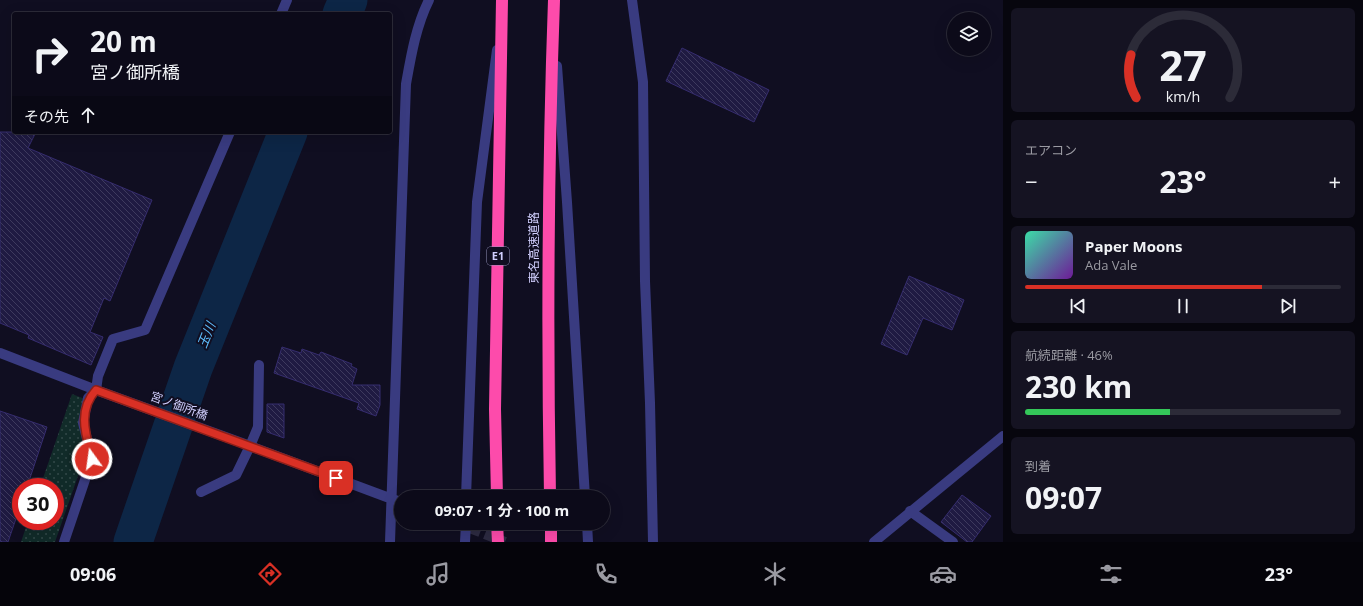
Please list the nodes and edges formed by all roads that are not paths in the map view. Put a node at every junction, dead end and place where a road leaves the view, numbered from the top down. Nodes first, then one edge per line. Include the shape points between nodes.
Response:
1 (287, 0) edge
2 (429, 0) edge
3 (502, 0) edge
4 (554, 0) edge
5 (632, 0) edge
6 (282, 12) edge
7 (501, 16) junction
8 (553, 18) junction
9 (229, 134) edge
10 (0, 353) edge
11 (258, 366) dead end
12 (96, 390) junction
13 (1003, 436) edge
14 (246, 444) junction
15 (397, 490) edge
16 (466, 490) edge
17 (497, 490) edge
18 (550, 490) edge
19 (585, 490) edge
20 (201, 492) dead end
21 (394, 500) edge
22 (910, 511) junction
23 (394, 519) edge
24 (466, 530) edge
25 (497, 530) edge
26 (551, 530) edge
27 (587, 530) edge
28 (64, 542) edge
29 (390, 542) edge
30 (465, 542) edge
31 (498, 542) edge
32 (551, 542) edge
33 (588, 542) edge
34 (653, 542) edge
35 (874, 542) edge
36 (953, 542) edge

1 - 6 street
2 - 15 street via 412,50 406,84
3 - 7 highway, E1
4 - 8 highway, 東名高速道路
5 - 34 street via 643,82 644,281
7 - 16 street via 477,202
7 - 17 highway, E1 via 495,409
8 - 18 highway, 東名高速道路 via 548,228
8 - 19 street
9 - 12 street via 145,330 113,338 98,376
10 - 12 street, 宮ノ御所橋
11 - 14 street via 258,427
12 - 14 street, 宮ノ御所橋
12 - 28 street via 88,398 83,423 92,459
13 - 22 street
14 - 20 street via 236,475
14 - 21 street, 宮ノ御所橋
22 - 35 street
22 - 36 street
23 - 29 street
24 - 30 street
25 - 31 highway
26 - 32 highway
27 - 33 street

